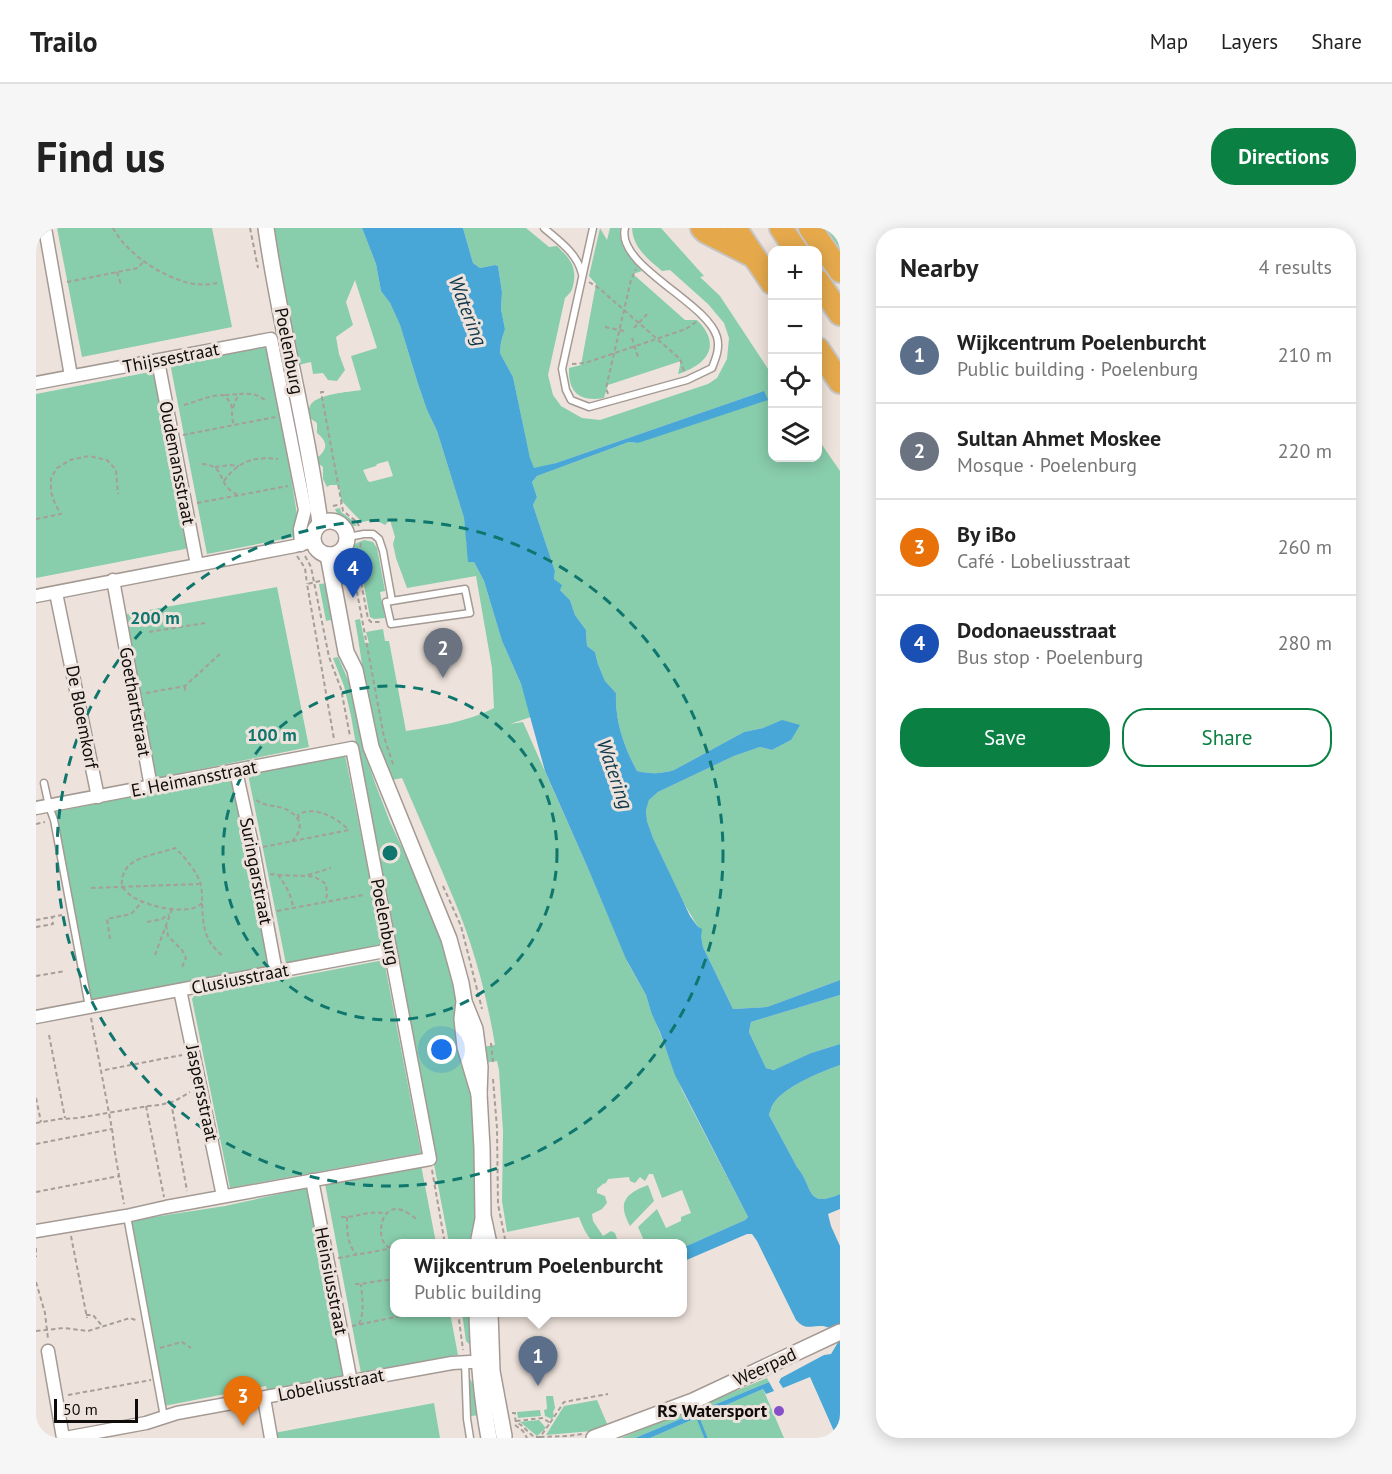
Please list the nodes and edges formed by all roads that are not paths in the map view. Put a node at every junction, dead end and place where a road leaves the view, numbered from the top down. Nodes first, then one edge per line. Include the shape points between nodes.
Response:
1 (45, 228) edge
2 (266, 228) edge
3 (544, 228) edge
4 (593, 228) edge
5 (625, 228) edge
6 (702, 228) edge
7 (735, 228) edge
8 (781, 228) edge
9 (810, 228) edge
10 (793, 246) edge
11 (754, 256) junction
12 (840, 272) edge
13 (583, 278) junction
14 (768, 278) edge
15 (822, 287) edge
16 (840, 314) edge
17 (271, 339) joint
18 (821, 354) edge
19 (158, 361) junction
20 (71, 376) junction
21 (840, 382) edge
22 (36, 383) edge
23 (329, 516) junction
24 (355, 538) junction
25 (303, 547) junction
26 (333, 554) junction
27 (197, 565) junction
28 (113, 580) junction
29 (56, 592) junction
30 (36, 596) edge
31 (392, 601) junction
32 (355, 670) junction
33 (352, 748) joint
34 (236, 771) junction
35 (44, 783) dead end
36 (151, 787) junction
37 (98, 797) junction
38 (42, 807) edge
39 (390, 950) junction
40 (276, 972) junction
41 (180, 990) junction
42 (89, 1008) junction
43 (36, 1017) edge
44 (312, 1180) junction
45 (223, 1196) junction
46 (126, 1216) junction
47 (483, 1216) junction
48 (36, 1231) edge
49 (479, 1239) edge
50 (488, 1239) edge
51 (477, 1317) edge
52 (489, 1317) edge
53 (838, 1333) edge
54 (48, 1351) road end
55 (478, 1362) junction
56 (351, 1382) junction
57 (264, 1398) junction
58 (165, 1417) junction
59 (64, 1438) edge
60 (272, 1438) edge
61 (470, 1438) edge
62 (498, 1438) edge
63 (594, 1438) edge

1 - 20 street
2 - 23 street, Poelenburg via 313,473
3 - 13 lane via 570,251
4 - 13 lane
5 - 13 lane via 629,250 710,323 718,353 712,368 687,380 589,407 571,400 562,369
6 - 11 highway
7 - 11 highway
8 - 10 highway
9 - 12 highway
11 - 14 highway
15 - 16 highway
17 - 19 street, Thijssestraat
17 - 25 street, Poelenburg via 305,510 299,538
18 - 21 highway
19 - 20 street, Thijssestraat
19 - 27 street, Oudemansstraat
20 - 22 street, Thijssestraat
23 - 24 street
23 - 25 street
24 - 26 street
24 - 31 lane via 373,534 379,539
25 - 26 street
25 - 27 street
26 - 32 street via 346,652
26 - 32 street via 346,572
27 - 28 street
28 - 29 street
28 - 36 street, Goethartstraat
29 - 30 street
29 - 37 street, De Bloemkorf
31 - 31 lane via 386,602 391,624 470,613 465,589
32 - 47 street via 371,747 449,939 475,1029 480,1067
33 - 34 street, E. Heimansstraat
33 - 39 street, Poelenburg
34 - 36 street, E. Heimansstraat
34 - 40 street, Suringarstraat
35 - 38 lane
36 - 37 street, E. Heimansstraat
37 - 38 street, E. Heimansstraat
38 - 42 lane via 54,820
39 - 40 street, Clusiusstraat
39 - 44 street, Poelenburg via 430,1159
40 - 41 street, Clusiusstraat
41 - 42 street, Clusiusstraat
41 - 45 street, Jaspersstraat
42 - 43 street, Clusiusstraat
44 - 45 street
44 - 56 street, Heinsiusstraat
45 - 46 street
46 - 48 street
46 - 58 lane
47 - 49 street
47 - 50 street
51 - 55 street
52 - 55 street
53 - 63 street, Weerpad via 693,1401
54 - 59 street, Lobeliusstraat
55 - 56 street, Lobeliusstraat via 452,1362
55 - 61 lane via 467,1427
55 - 62 street via 499,1415
56 - 57 street, Lobeliusstraat
57 - 58 street, Lobeliusstraat
57 - 60 street
58 - 59 street, Lobeliusstraat

